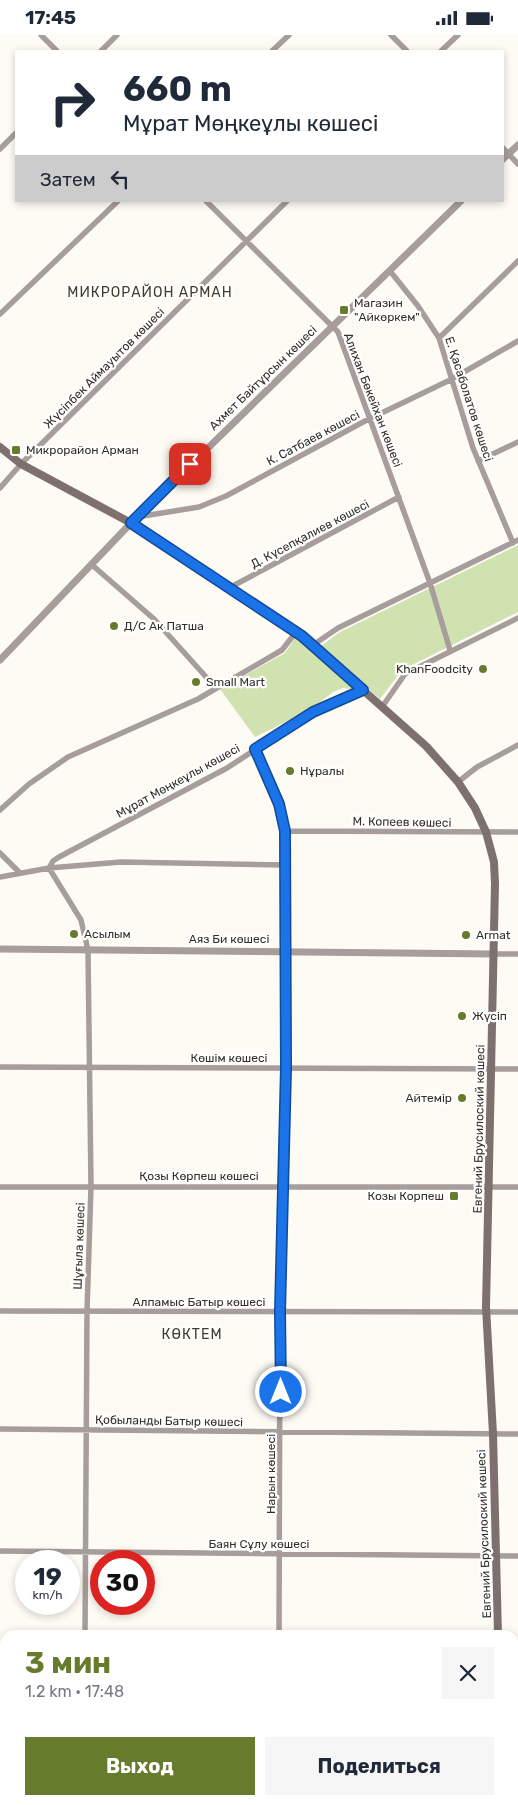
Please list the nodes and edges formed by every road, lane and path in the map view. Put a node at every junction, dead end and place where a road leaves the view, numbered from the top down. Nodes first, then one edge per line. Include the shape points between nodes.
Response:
1 (41, 35) edge
2 (117, 35) edge
3 (289, 35) edge
4 (391, 35) edge
5 (458, 35) edge
6 (56, 50) edge
7 (101, 50) edge
8 (273, 50) edge
9 (406, 50) edge
10 (442, 50) edge
11 (15, 134) edge
12 (518, 145) edge
13 (0, 149) edge
14 (504, 149) edge
15 (509, 154) junction
16 (504, 159) edge
17 (518, 164) edge
18 (117, 202) edge
19 (207, 202) edge
20 (286, 202) edge
21 (460, 202) edge
22 (247, 241) junction
23 (518, 261) edge
24 (390, 271) junction
25 (0, 314) edge
26 (331, 328) junction
27 (438, 338) junction
28 (518, 341) edge
29 (450, 379) junction
30 (371, 419) junction
31 (518, 442) edge
32 (0, 447) edge
33 (478, 461) junction
34 (21, 464) junction
35 (0, 488) edge
36 (399, 497) junction
37 (134, 520) junction
38 (516, 541) edge
39 (91, 564) junction
40 (430, 583) junction
41 (229, 588) junction
42 (518, 619) edge
43 (296, 632) junction
44 (313, 645) junction
45 (450, 650) junction
46 (0, 660) edge
47 (216, 688) junction
48 (363, 690) junction
49 (382, 707) junction
50 (518, 745) edge
51 (255, 749) junction
52 (458, 782) junction
53 (0, 810) edge
54 (285, 831) junction
55 (486, 832) junction
56 (518, 832) edge
57 (0, 853) edge
58 (285, 865) junction
59 (49, 868) junction
60 (20, 872) junction
61 (0, 877) edge
62 (0, 949) edge
63 (88, 950) junction
64 (285, 951) junction
65 (495, 953) junction
66 (518, 953) edge
67 (0, 1067) edge
68 (88, 1067) junction
69 (286, 1068) junction
70 (492, 1068) junction
71 (518, 1069) edge
72 (91, 1186) junction
73 (284, 1186) junction
74 (489, 1186) junction
75 (0, 1187) edge
76 (518, 1187) edge
77 (0, 1311) edge
78 (87, 1311) junction
79 (280, 1312) junction
80 (486, 1312) junction
81 (518, 1312) edge
82 (0, 1429) edge
83 (88, 1430) junction
84 (281, 1432) junction
85 (493, 1434) junction
86 (518, 1434) edge
87 (0, 1551) edge
88 (87, 1552) junction
89 (280, 1554) junction
90 (496, 1555) junction
91 (518, 1556) edge
92 (85, 1630) edge
93 (279, 1630) edge
94 (498, 1630) edge

1 - 6 street
2 - 7 street
3 - 8 street
4 - 9 street
5 - 10 street
11 - 13 street
12 - 15 street
14 - 15 street
15 - 16 street
15 - 17 street
18 - 25 street
19 - 22 street, Алихан Бөкейхан көшесі
20 - 22 street, Жүсіпбек Аймауытов көшесі
21 - 24 street, Ахмет Байтұрсын көшесі
22 - 26 street, Алихан Бөкейхан көшесі
22 - 34 street, Жүсіпбек Аймауытов көшесі
23 - 27 street
24 - 26 street, Ахмет Байтұрсын көшесі
24 - 27 street, Е. Қасаболатов көшесі
26 - 30 street, Алихан Бөкейхан көшесі via 338,332
26 - 37 street, Ахмет Байтұрсын көшесі
27 - 29 street, Е. Қасаболатов көшесі
28 - 29 street, К. Сатбаев көшесі
29 - 30 street, К. Сатбаев көшесі
29 - 33 street, Е. Қасаболатов көшесі
30 - 36 street, Алихан Бөкейхан көшесі
30 - 37 street, К. Сатбаев көшесі via 213,502
31 - 33 street
32 - 34 main road, Евгений Брусилоский көшесі
33 - 38 street, Е. Қасаболатов көшесі
34 - 35 street, Жүсіпбек Аймауытов көшесі
34 - 37 main road, Евгений Брусилоский көшесі
36 - 40 street, Алихан Бөкейхан көшесі
36 - 41 street, Д. Күсепқалиев көшесі
37 - 39 street, Ахмет Байтұрсын көшесі
37 - 41 main road, Евгений Брусилоский көшесі
38 - 40 street
39 - 46 street, Ахмет Байтұрсын көшесі
39 - 47 street via 154,619
40 - 44 street via 338,628
40 - 45 street, Алихан Бөкейхан көшесі
41 - 43 main road, Евгений Брусилоский көшесі
42 - 45 street
43 - 44 main road, Евгений Брусилоский көшесі
43 - 47 street via 282,650
44 - 48 main road, Евгений Брусилоский көшесі
45 - 49 street via 405,674
47 - 53 street via 68,757 29,784
48 - 49 main road, Евгений Брусилоский көшесі
48 - 51 street, Мұрат Мөңкеұлы көшесі via 313,712
49 - 52 main road, Евгений Брусилоский көшесі via 426,746
50 - 52 street via 476,767
51 - 54 street, Нарын көшесі via 279,804
51 - 59 street, Мұрат Мөңкеұлы көшесі via 227,768 52,861
52 - 55 main road, Евгений Брусилоский көшесі
54 - 55 street, М. Копеев көшесі
54 - 58 street, Нарын көшесі
55 - 56 street, М. Копеев көшесі
55 - 65 main road, Евгений Брусилоский көшесі via 495,877
57 - 60 street
58 - 59 street via 121,862
58 - 64 street, Нарын көшесі
59 - 60 street
59 - 63 street, Шұғыла көшесі via 81,920
60 - 61 street
62 - 63 street, Аяз Би көшесі
63 - 64 street, Аяз Би көшесі
63 - 68 street, Шұғыла көшесі
64 - 65 street, Аяз Би көшесі
64 - 69 street, Нарын көшесі
65 - 66 street, Аяз Би көшесі
65 - 70 main road, Евгений Брусилоский көшесі
67 - 68 street, Көшім көшесі
68 - 69 street, Көшім көшесі
68 - 72 street, Шұғыла көшесі
69 - 70 street, Көшім көшесі
69 - 73 street, Нарын көшесі
70 - 71 street, Көшім көшесі
70 - 74 main road, Евгений Брусилоский көшесі
72 - 73 street, Қозы Көрпеш көшесі
72 - 75 street, Қозы Көрпеш көшесі
72 - 78 street, Шұғыла көшесі
73 - 74 street, Қозы Көрпеш көшесі
73 - 79 street, Нарын көшесі
74 - 76 street, Қозы Көрпеш көшесі
74 - 80 main road, Евгений Брусилоский көшесі
77 - 78 street, Алпамыс Батыр көшесі
78 - 79 street, Алпамыс Батыр көшесі
78 - 83 street, Шұғыла көшесі
79 - 80 street, Алпамыс Батыр көшесі
79 - 84 street, Нарын көшесі
80 - 81 street, Алпамыс Батыр көшесі
80 - 85 main road, Евгений Брусилоский көшесі
82 - 83 street, Қобыланды Батыр көшесі
83 - 84 street, Қобыланды Батыр көшесі
83 - 88 street, Шұғыла көшесі
84 - 85 street, Қобыланды Батыр көшесі
84 - 89 street, Нарын көшесі
85 - 86 street, Қобыланды Батыр көшесі
85 - 90 main road, Евгений Брусилоский көшесі
87 - 88 street, Баян Сұлу көшесі
88 - 89 street, Баян Сұлу көшесі
88 - 92 street, Шұғыла көшесі
89 - 90 street, Баян Сұлу көшесі
89 - 93 street, Нарын көшесі
90 - 91 street, Баян Сұлу көшесі
90 - 94 main road, Евгений Брусилоский көшесі

